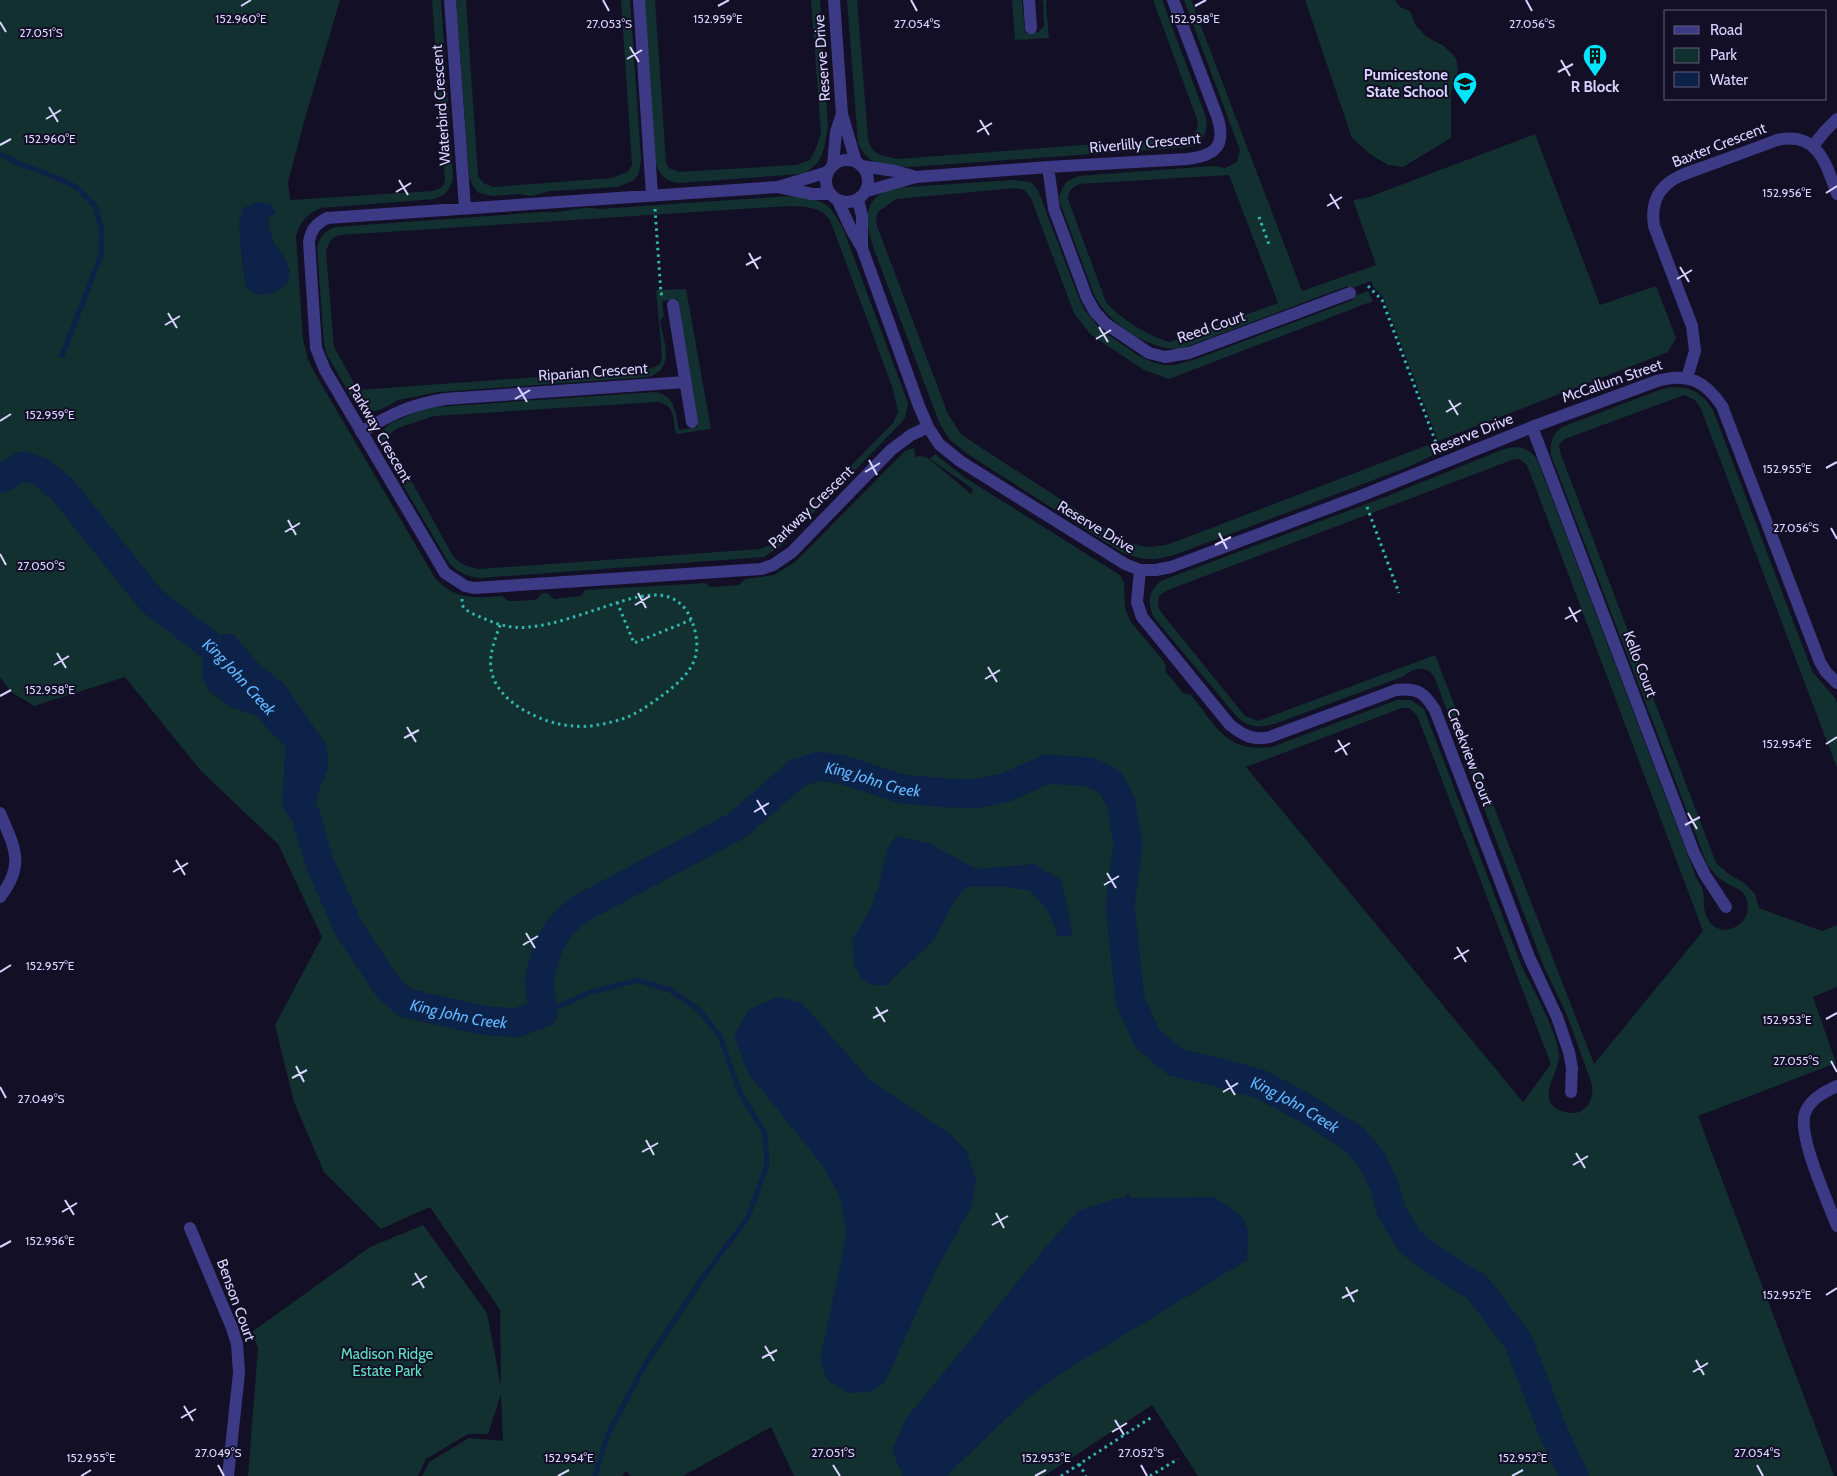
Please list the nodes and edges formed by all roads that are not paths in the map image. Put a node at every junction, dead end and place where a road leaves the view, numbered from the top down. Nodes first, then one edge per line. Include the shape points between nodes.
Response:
1 (450, 0) edge
2 (639, 0) edge
3 (834, 0) edge
4 (1029, 0) edge
5 (1173, 0) edge
6 (1031, 28) dead end
7 (842, 114) junction
8 (1837, 118) edge
9 (1813, 146) junction
10 (859, 164) junction
11 (1048, 167) junction
12 (831, 169) junction
13 (916, 176) junction
14 (778, 186) junction
15 (1837, 194) edge
16 (863, 195) junction
17 (654, 196) junction
18 (834, 197) junction
19 (465, 208) junction
20 (862, 248) junction
21 (1350, 293) dead end
22 (673, 305) road end
23 (1687, 378) junction
24 (685, 382) junction
25 (692, 422) dead end
26 (928, 427) junction
27 (1532, 427) junction
28 (361, 432) junction
29 (1140, 570) junction
30 (1837, 683) edge
31 (0, 812) edge
32 (0, 897) edge
33 (1726, 907) dead end
34 (1837, 1086) edge
35 (1571, 1092) dead end
36 (1837, 1226) edge
37 (190, 1228) dead end
38 (228, 1476) edge

1 - 19 street, Waterbird Crescent
2 - 17 street
3 - 7 street, Reserve Drive
4 - 6 street
5 - 11 street, Riverlilly Crescent via 1219,120 1222,132 1215,150 1199,158
7 - 10 street, Reserve Drive
7 - 12 street, Reserve Drive
8 - 9 street
9 - 15 street via 1826,162
9 - 23 street, Baxter Crescent via 1788,137 1777,140 1673,180 1657,195 1653,206 1654,226 1695,340 1696,351
10 - 12 street via 844,160
10 - 13 street, Riverlilly Crescent
10 - 16 street via 868,178
11 - 13 street, Riverlilly Crescent
11 - 21 street, Reed Court via 1054,209 1087,298 1106,324 1149,353 1165,357 1189,353
12 - 14 street, Parkway Crescent
12 - 18 street via 826,183
13 - 16 street, Riverlilly Crescent
14 - 17 street, Parkway Crescent
14 - 18 street, Parkway Crescent
16 - 18 street via 845,203
16 - 20 street, Reserve Drive
17 - 19 street, Parkway Crescent
18 - 20 street, Reserve Drive
19 - 28 street, Parkway Crescent via 338,216 323,220 311,231 309,252 316,348
20 - 26 street, Reserve Drive
22 - 24 street
23 - 27 street, McCallum Street via 1677,376 1657,380
23 - 30 street, McCallum Street via 1712,391 1722,406 1820,662
24 - 25 street
24 - 28 street, Riparian Crescent via 445,399 395,412
26 - 28 street, Parkway Crescent via 901,442 792,552 773,565 761,569 474,588 464,586 445,573
26 - 29 street, Reserve Drive via 938,444 960,460 1106,554
27 - 29 street, Reserve Drive via 1171,567
27 - 33 street, Kello Court via 1694,853
29 - 35 street, Creekview Court via 1136,602 1142,617 1230,725 1249,737 1270,737 1396,690 1409,688 1429,700 1436,710 1529,957 1570,1052
31 - 32 street via 16,854 15,870 9,886
34 - 36 street via 1815,1099 1803,1120 1805,1139
37 - 38 street, Benson Court via 237,1344 239,1374

